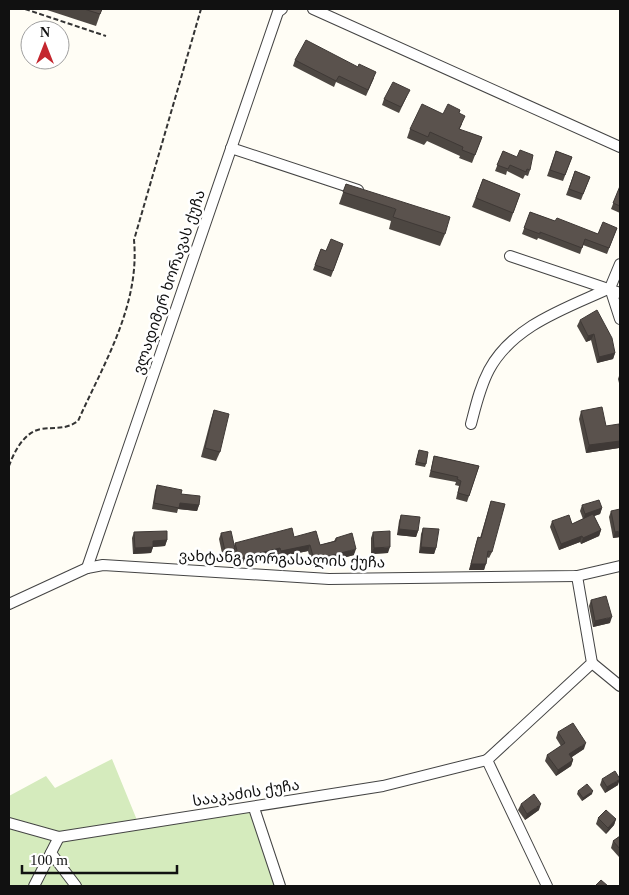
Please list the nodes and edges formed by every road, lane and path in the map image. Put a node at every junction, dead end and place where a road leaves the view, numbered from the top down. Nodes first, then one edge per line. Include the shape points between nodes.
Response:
1 (25, 9) edge
2 (201, 9) edge
3 (282, 9) edge
4 (313, 9) edge
5 (30, 10) edge
6 (106, 36) dead end
7 (620, 147) edge
8 (230, 148) junction
9 (370, 195) edge
10 (510, 256) dead end
11 (620, 264) edge
12 (610, 288) junction
13 (620, 293) edge
14 (620, 319) edge
15 (471, 424) dead end
16 (9, 466) edge
17 (620, 566) edge
18 (88, 568) junction
19 (577, 576) junction
20 (9, 604) edge
21 (592, 663) junction
22 (620, 686) edge
23 (486, 760) junction
24 (254, 808) junction
25 (9, 823) edge
26 (59, 837) junction
27 (51, 853) junction
28 (34, 886) edge
29 (76, 886) edge
30 (280, 886) edge
31 (547, 886) edge

1 - 5 path
2 - 16 path via 134,240 135,276 124,318 78,421 63,429 39,429 14,451
3 - 8 street, ვლადიმერ ხორავას ქუჩა via 278,12
4 - 7 street
5 - 6 path
8 - 9 street
8 - 18 street, ვლადიმერ ხორავას ქუჩა
10 - 12 street
11 - 12 street
12 - 13 street
12 - 14 street
12 - 15 street via 538,320 505,347 490,369
17 - 19 street, ვახტანგ გორგასალის ქუჩა
18 - 19 street, ვახტანგ გორგასალის ქუჩა via 103,566 328,578
18 - 20 street, ვახტანგ გორგასალის ქუჩა
19 - 21 street
21 - 22 street
21 - 23 street
23 - 24 street, სააკაძის ქუჩა via 383,786
23 - 31 street
24 - 26 street, სააკაძის ქუჩა
24 - 30 street
25 - 26 street, სააკაძის ქუჩა
26 - 27 street
27 - 28 street
27 - 29 street

